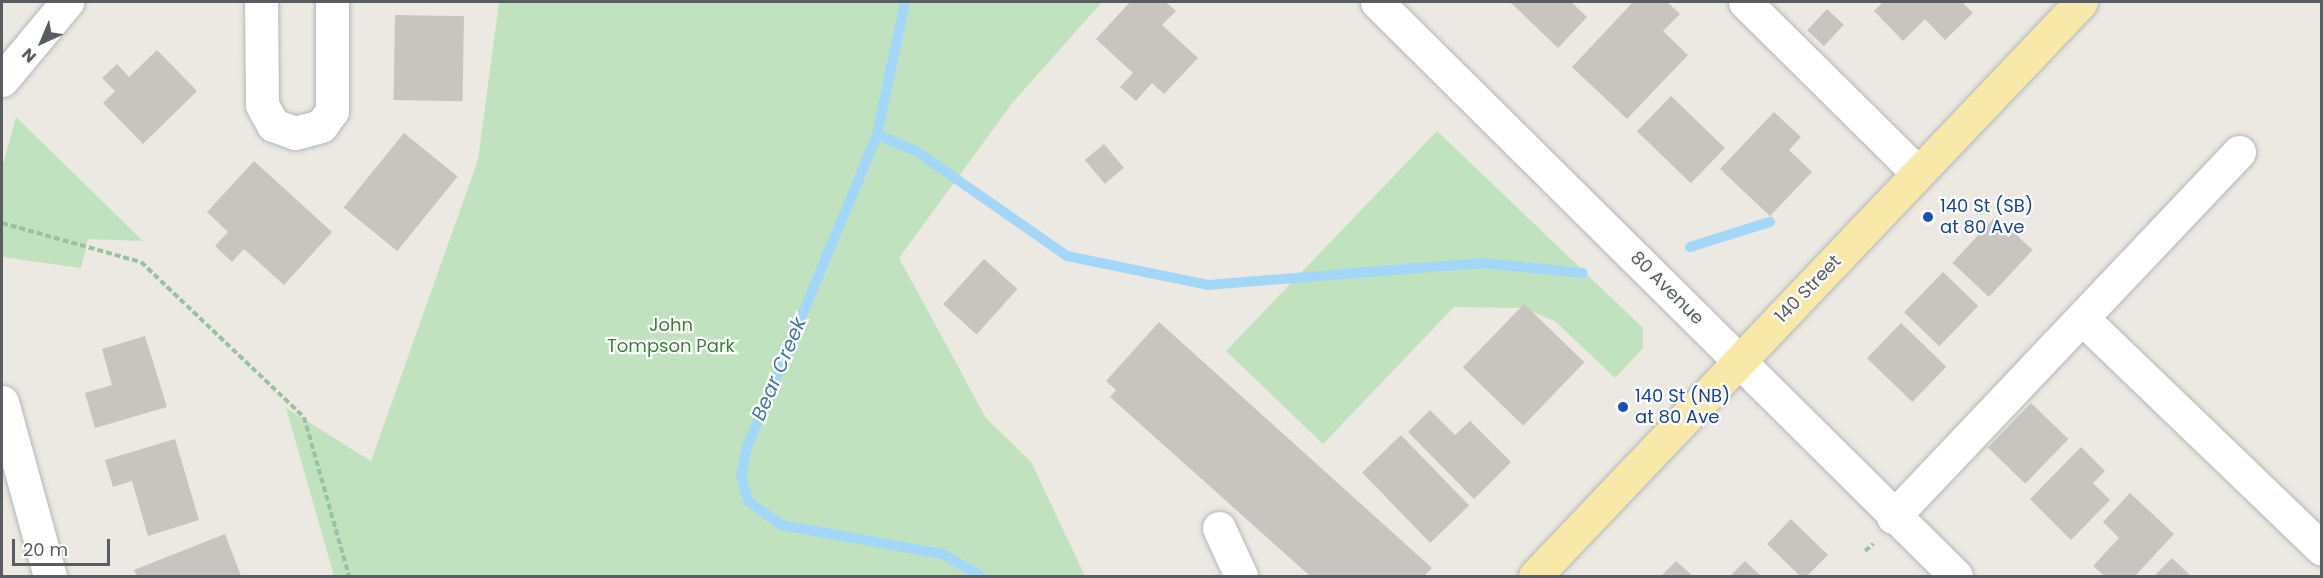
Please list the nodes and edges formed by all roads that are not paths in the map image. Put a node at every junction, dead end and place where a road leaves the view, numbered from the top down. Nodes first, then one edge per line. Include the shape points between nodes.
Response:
1 (67, 2) edge
2 (261, 2) edge
3 (332, 2) edge
4 (1377, 2) edge
5 (1745, 2) edge
6 (2081, 2) edge
7 (3, 78) edge
8 (2239, 152) dead end
9 (1918, 173) junction
10 (2082, 318) junction
11 (1739, 361) junction
12 (2, 402) edge
13 (8, 457) edge
14 (1893, 517) junction
15 (1220, 528) dead end
16 (2322, 549) edge
17 (50, 576) edge
18 (1241, 576) edge
19 (1535, 576) edge
20 (1956, 576) edge

1 - 7 street
2 - 3 street via 262,105 273,125 295,133 314,129 330,117
4 - 11 street, 80 Avenue
5 - 9 street
6 - 9 main road, 140 Street
8 - 10 street
9 - 11 main road, 140 Street
10 - 14 street
10 - 16 street
11 - 14 street, 80 Avenue
11 - 19 main road, 140 Street
12 - 13 street
13 - 17 street
14 - 20 street, 80 Avenue
15 - 18 street

